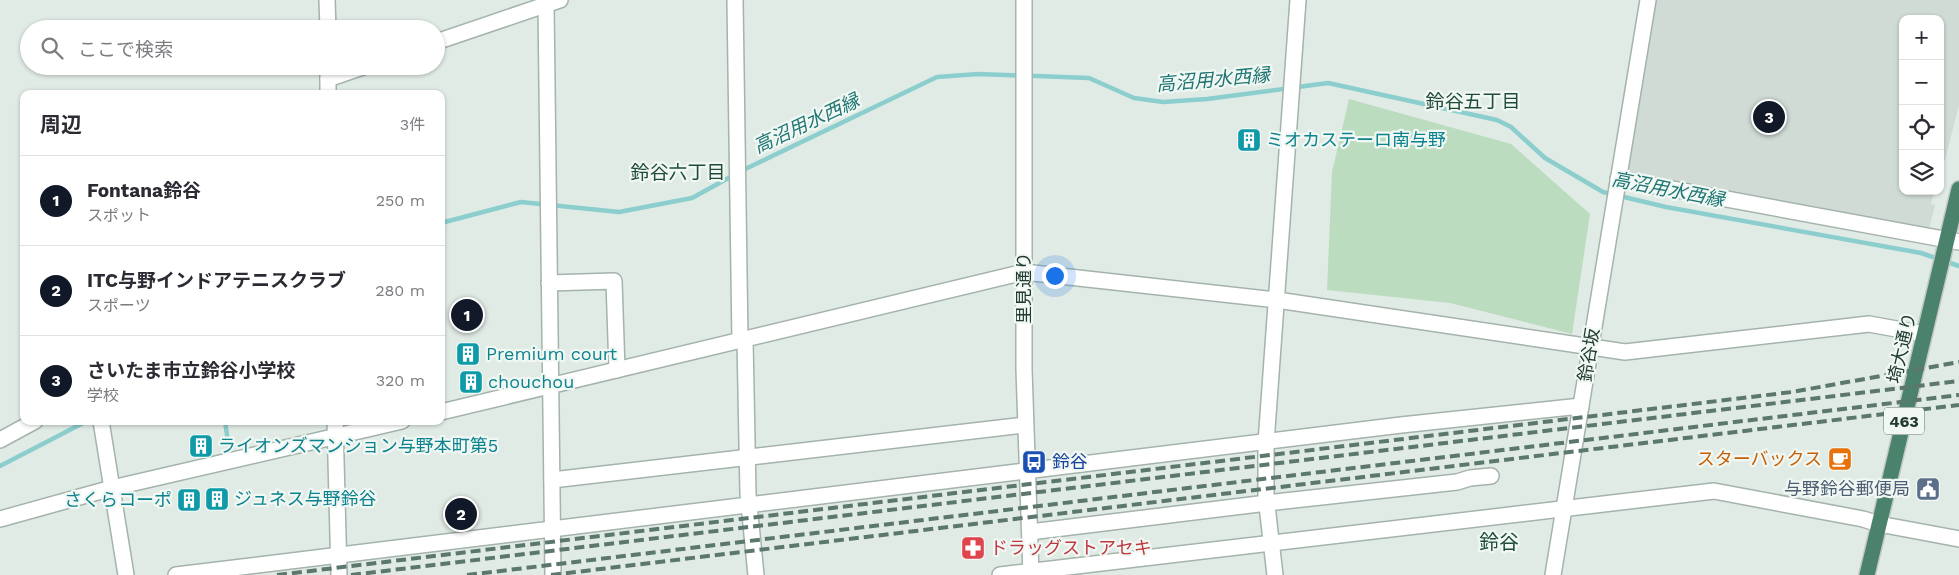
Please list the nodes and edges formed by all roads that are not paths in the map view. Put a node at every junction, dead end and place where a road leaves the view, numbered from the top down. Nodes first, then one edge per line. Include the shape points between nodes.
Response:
1 (327, 0) edge
2 (735, 0) edge
3 (1024, 0) edge
4 (1298, 0) edge
5 (1648, 0) edge
6 (553, 2) edge
7 (328, 20) edge
8 (445, 39) edge
9 (342, 75) edge
10 (328, 80) edge
11 (1959, 189) edge
12 (1617, 190) junction
13 (1950, 243) edge
14 (1024, 272) junction
15 (549, 283) junction
16 (1277, 300) junction
17 (1924, 334) junction
18 (743, 340) junction
19 (1590, 347) junction
20 (617, 370) junction
21 (551, 386) junction
22 (1581, 406) junction
23 (445, 411) edge
24 (28, 425) edge
25 (102, 425) edge
26 (335, 425) edge
27 (386, 425) edge
28 (1025, 425) junction
29 (336, 437) junction
30 (0, 440) edge
31 (1266, 442) junction
32 (750, 458) junction
33 (1027, 471) junction
34 (1491, 476) dead end
35 (552, 480) junction
36 (112, 488) junction
37 (1267, 503) junction
38 (750, 506) junction
39 (1564, 508) junction
40 (0, 518) edge
41 (1879, 524) junction
42 (552, 530) junction
43 (1030, 532) junction
44 (1959, 539) edge
45 (1271, 543) junction
46 (338, 555) junction
47 (1031, 573) edge
48 (126, 575) edge
49 (176, 575) edge
50 (339, 575) edge
51 (553, 575) edge
52 (756, 575) edge
53 (1000, 575) edge
54 (1275, 575) edge
55 (1552, 575) edge
56 (1867, 575) edge

1 - 7 street
2 - 18 street
3 - 14 street, 里見通り
4 - 16 street
5 - 12 street, 鈴谷坂
6 - 8 street
6 - 15 street
9 - 10 street
11 - 13 highway, 埼大通り / 463
12 - 13 street
12 - 19 street, 鈴谷坂
13 - 17 highway, 埼大通り / 463 via 1940,267
14 - 16 street
14 - 18 street
14 - 28 street, 里見通り
15 - 20 street via 614,281
15 - 21 street
16 - 19 street
16 - 31 street
17 - 19 street via 1869,324 1625,352
17 - 41 highway, 埼大通り / 463
18 - 20 street
18 - 32 street
19 - 22 street, 鈴谷坂
20 - 21 street
21 - 23 street
21 - 35 street
22 - 31 street
22 - 39 street, 鈴谷坂
24 - 30 street
25 - 36 street
26 - 29 street
27 - 29 street
28 - 32 street
28 - 33 street, 里見通り
29 - 36 street
29 - 46 street
31 - 33 street
31 - 37 street
32 - 35 street
32 - 38 street
33 - 38 street
33 - 43 street, 里見通り
34 - 37 street
35 - 42 street
36 - 40 street
36 - 48 street
37 - 43 street
37 - 45 street
38 - 42 street
38 - 52 street
39 - 41 street via 1714,491
39 - 45 street
39 - 55 street, 鈴谷坂
41 - 44 street
41 - 56 highway, 埼大通り / 463
42 - 46 street
42 - 51 street
43 - 47 street, 里見通り
45 - 47 street
45 - 54 street
46 - 49 street
46 - 50 street
47 - 53 street

